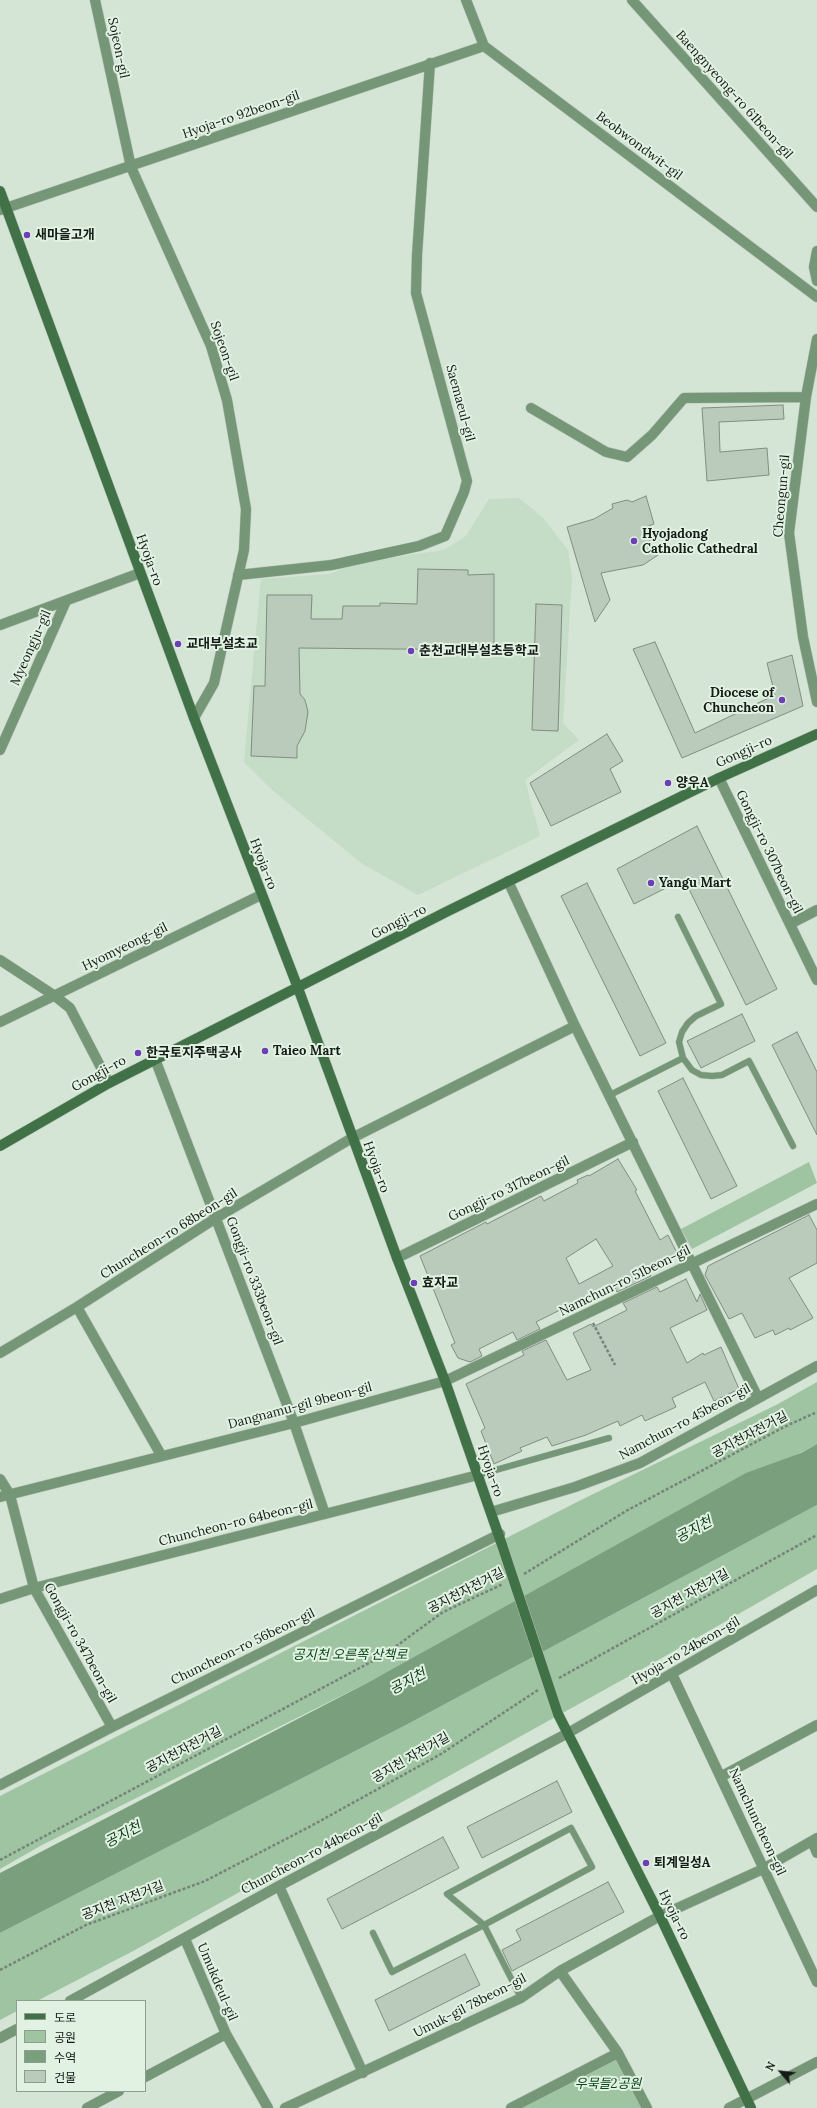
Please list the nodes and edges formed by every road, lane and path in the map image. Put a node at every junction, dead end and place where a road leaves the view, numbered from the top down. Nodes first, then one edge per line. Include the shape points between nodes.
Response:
1 (95, 0) edge
2 (466, 0) edge
3 (632, 0) edge
4 (484, 46) junction
5 (430, 63) junction
6 (131, 167) junction
7 (0, 191) edge
8 (817, 207) edge
9 (3, 209) edge
10 (817, 251) edge
11 (817, 281) edge
12 (817, 297) edge
13 (817, 339) edge
14 (806, 397) junction
15 (531, 408) dead end
16 (140, 573) junction
17 (238, 575) junction
18 (66, 601) junction
19 (0, 625) edge
20 (817, 702) edge
21 (194, 718) junction
22 (817, 734) edge
23 (0, 750) edge
24 (718, 778) junction
25 (508, 881) junction
26 (261, 895) junction
27 (817, 910) edge
28 (678, 917) dead end
29 (790, 924) junction
30 (0, 960) edge
31 (817, 980) edge
32 (298, 988) junction
33 (55, 996) junction
34 (0, 1022) edge
35 (575, 1026) junction
36 (682, 1058) junction
37 (155, 1059) junction
38 (109, 1083) junction
39 (610, 1095) junction
40 (352, 1138) junction
41 (633, 1142) junction
42 (0, 1146) edge
43 (793, 1146) dead end
44 (817, 1204) edge
45 (216, 1218) junction
46 (397, 1258) junction
47 (693, 1263) junction
48 (77, 1307) junction
49 (588, 1314) junction
50 (0, 1352) edge
51 (615, 1364) dead end
52 (817, 1366) edge
53 (445, 1381) junction
54 (758, 1398) junction
55 (817, 1412) edge
56 (294, 1423) junction
57 (609, 1438) dead end
58 (161, 1455) junction
59 (478, 1475) junction
60 (0, 1479) edge
61 (5, 1496) edge
62 (491, 1512) junction
63 (325, 1514) junction
64 (500, 1534) junction
65 (817, 1534) edge
66 (519, 1576) dead end
67 (505, 1582) dead end
68 (34, 1588) junction
69 (817, 1590) edge
70 (0, 1599) edge
71 (672, 1674) junction
72 (554, 1681) dead end
73 (540, 1689) dead end
74 (817, 1725) edge
75 (112, 1727) junction
76 (568, 1733) junction
77 (722, 1776) junction
78 (0, 1785) edge
79 (814, 1840) edge
80 (817, 1853) edge
81 (0, 1860) edge
82 (763, 1869) junction
83 (279, 1886) junction
84 (660, 1916) junction
85 (484, 1925) junction
86 (373, 1932) dead end
87 (185, 1939) junction
88 (0, 1970) edge
89 (560, 1971) junction
90 (817, 1982) edge
91 (521, 1998) junction
92 (72, 2000) edge
93 (16, 2030) edge
94 (226, 2034) junction
95 (0, 2038) edge
96 (618, 2053) junction
97 (817, 2062) edge
98 (364, 2072) junction
99 (146, 2076) edge
100 (117, 2092) edge
101 (749, 2103) edge
102 (87, 2108) edge
103 (268, 2108) edge
104 (285, 2108) edge
105 (511, 2108) edge
106 (647, 2108) edge
107 (729, 2108) edge

1 - 6 street, Sojeon-gil
2 - 4 street
3 - 8 street, Baengnyeong-ro 61beon-gil
4 - 5 street, Hyoja-ro 92beon-gil
4 - 12 street, Beobwondwit-gil
5 - 6 street, Hyoja-ro 92beon-gil
5 - 17 street, Saemaeul-gil via 416,293 467,480 464,492 445,536 419,546 332,565
6 - 9 street, Hyoja-ro 92beon-gil
6 - 17 street, Sojeon-gil via 211,346 227,400 246,509 244,550
7 - 9 street, Hyoja-ro
9 - 16 street, Hyoja-ro
10 - 11 street via 814,267
13 - 14 street, Cheongun-gil
14 - 15 street via 684,398 652,435 627,457 606,452
14 - 20 street, Cheongun-gil via 789,533 803,636
16 - 18 street
16 - 21 street, Hyoja-ro
17 - 21 street, Sojeon-gil via 214,683
18 - 19 street
18 - 23 street, Myeongju-gil
21 - 26 street, Hyoja-ro
22 - 24 street, Gongji-ro
24 - 25 street, Gongji-ro
24 - 29 street, Gongji-ro 307beon-gil
25 - 32 street, Gongji-ro
25 - 35 street
26 - 32 street, Hyoja-ro
26 - 33 street, Hyomyeong-gil
27 - 29 street
28 - 36 lane via 721,1004 696,1016 688,1023 679,1042
29 - 31 street, Gongji-ro 307beon-gil
30 - 33 street
32 - 37 street, Gongji-ro
32 - 40 street, Hyoja-ro
33 - 34 street, Hyomyeong-gil
33 - 38 street via 70,1008
35 - 39 street
35 - 40 street
36 - 39 lane
36 - 43 lane via 692,1070 701,1075 712,1076 749,1061
37 - 38 street, Gongji-ro
37 - 45 street, Gongji-ro 333beon-gil
38 - 42 street, Gongji-ro
39 - 41 street
40 - 45 street, Chuncheon-ro 68beon-gil
40 - 46 street, Hyoja-ro
41 - 46 street, Gongji-ro 317beon-gil
41 - 47 street
44 - 47 street, Namchun-ro 51beon-gil
45 - 48 street, Chuncheon-ro 68beon-gil
45 - 56 street, Gongji-ro 333beon-gil
46 - 53 street, Hyoja-ro
47 - 49 street, Namchun-ro 51beon-gil
47 - 54 street
48 - 50 street, Chuncheon-ro 68beon-gil
48 - 58 street
49 - 51 path
49 - 53 street, Namchun-ro 51beon-gil
52 - 54 street, Namchun-ro 45beon-gil
53 - 56 street, Dangnamu-gil 9beon-gil
53 - 59 street, Hyoja-ro
54 - 62 street, Namchun-ro 45beon-gil via 640,1463 575,1487
55 - 66 path, 공지천자전거길 via 626,1511
56 - 58 street, Dangnamu-gil 9beon-gil
56 - 63 street, Gongji-ro 333beon-gil
57 - 59 lane, Namchun-ro 45beon-gil
58 - 61 street, Dangnamu-gil 9beon-gil
59 - 62 street, Hyoja-ro
59 - 63 street, Chuncheon-ro 64beon-gil
60 - 61 street, Gongji-ro 347beon-gil
61 - 68 street, Gongji-ro 347beon-gil
62 - 64 street, Hyoja-ro
63 - 68 street, Chuncheon-ro 64beon-gil
64 - 75 street, Chuncheon-ro 56beon-gil
64 - 76 street, Hyoja-ro, bridge via 558,1714
65 - 72 path, 공지천 자전거길
67 - 81 path, 공지천자전거길 via 443,1612 384,1655
68 - 70 street, Chuncheon-ro 64beon-gil
68 - 75 street, Gongji-ro 347beon-gil
69 - 71 street, Hyoja-ro 24beon-gil
71 - 76 street, Hyoja-ro 24beon-gil
71 - 77 street, Namchuncheon-gil
73 - 88 path, 공지천 자전거길 via 441,1754 311,1826 205,1881 86,1925
74 - 77 street
75 - 78 street, Chuncheon-ro 56beon-gil
76 - 83 street, Chuncheon-ro 44beon-gil
76 - 84 street, Hyoja-ro
77 - 82 street, Namchuncheon-gil
79 - 80 street
79 - 82 street, Umuk-gil 78beon-gil
82 - 84 street, Umuk-gil 78beon-gil
82 - 90 street, Namchuncheon-gil
83 - 87 street, Chuncheon-ro 44beon-gil
83 - 98 street
84 - 89 street, Umuk-gil 78beon-gil
84 - 101 street, Hyoja-ro
85 - 85 lane via 447,1894 571,1828 592,1867
85 - 86 lane via 392,1972
85 - 91 lane
87 - 92 street, Chuncheon-ro 44beon-gil
87 - 94 street, Umukdeul-gil
89 - 91 street, Umuk-gil 78beon-gil
89 - 96 street
91 - 98 street, Umuk-gil 78beon-gil
93 - 95 street
94 - 99 street, Umukdeul-gil
94 - 103 street, Umukdeul-gil
96 - 105 street
96 - 106 street
97 - 101 street
98 - 104 street, Umuk-gil 78beon-gil
100 - 102 street
101 - 107 street

